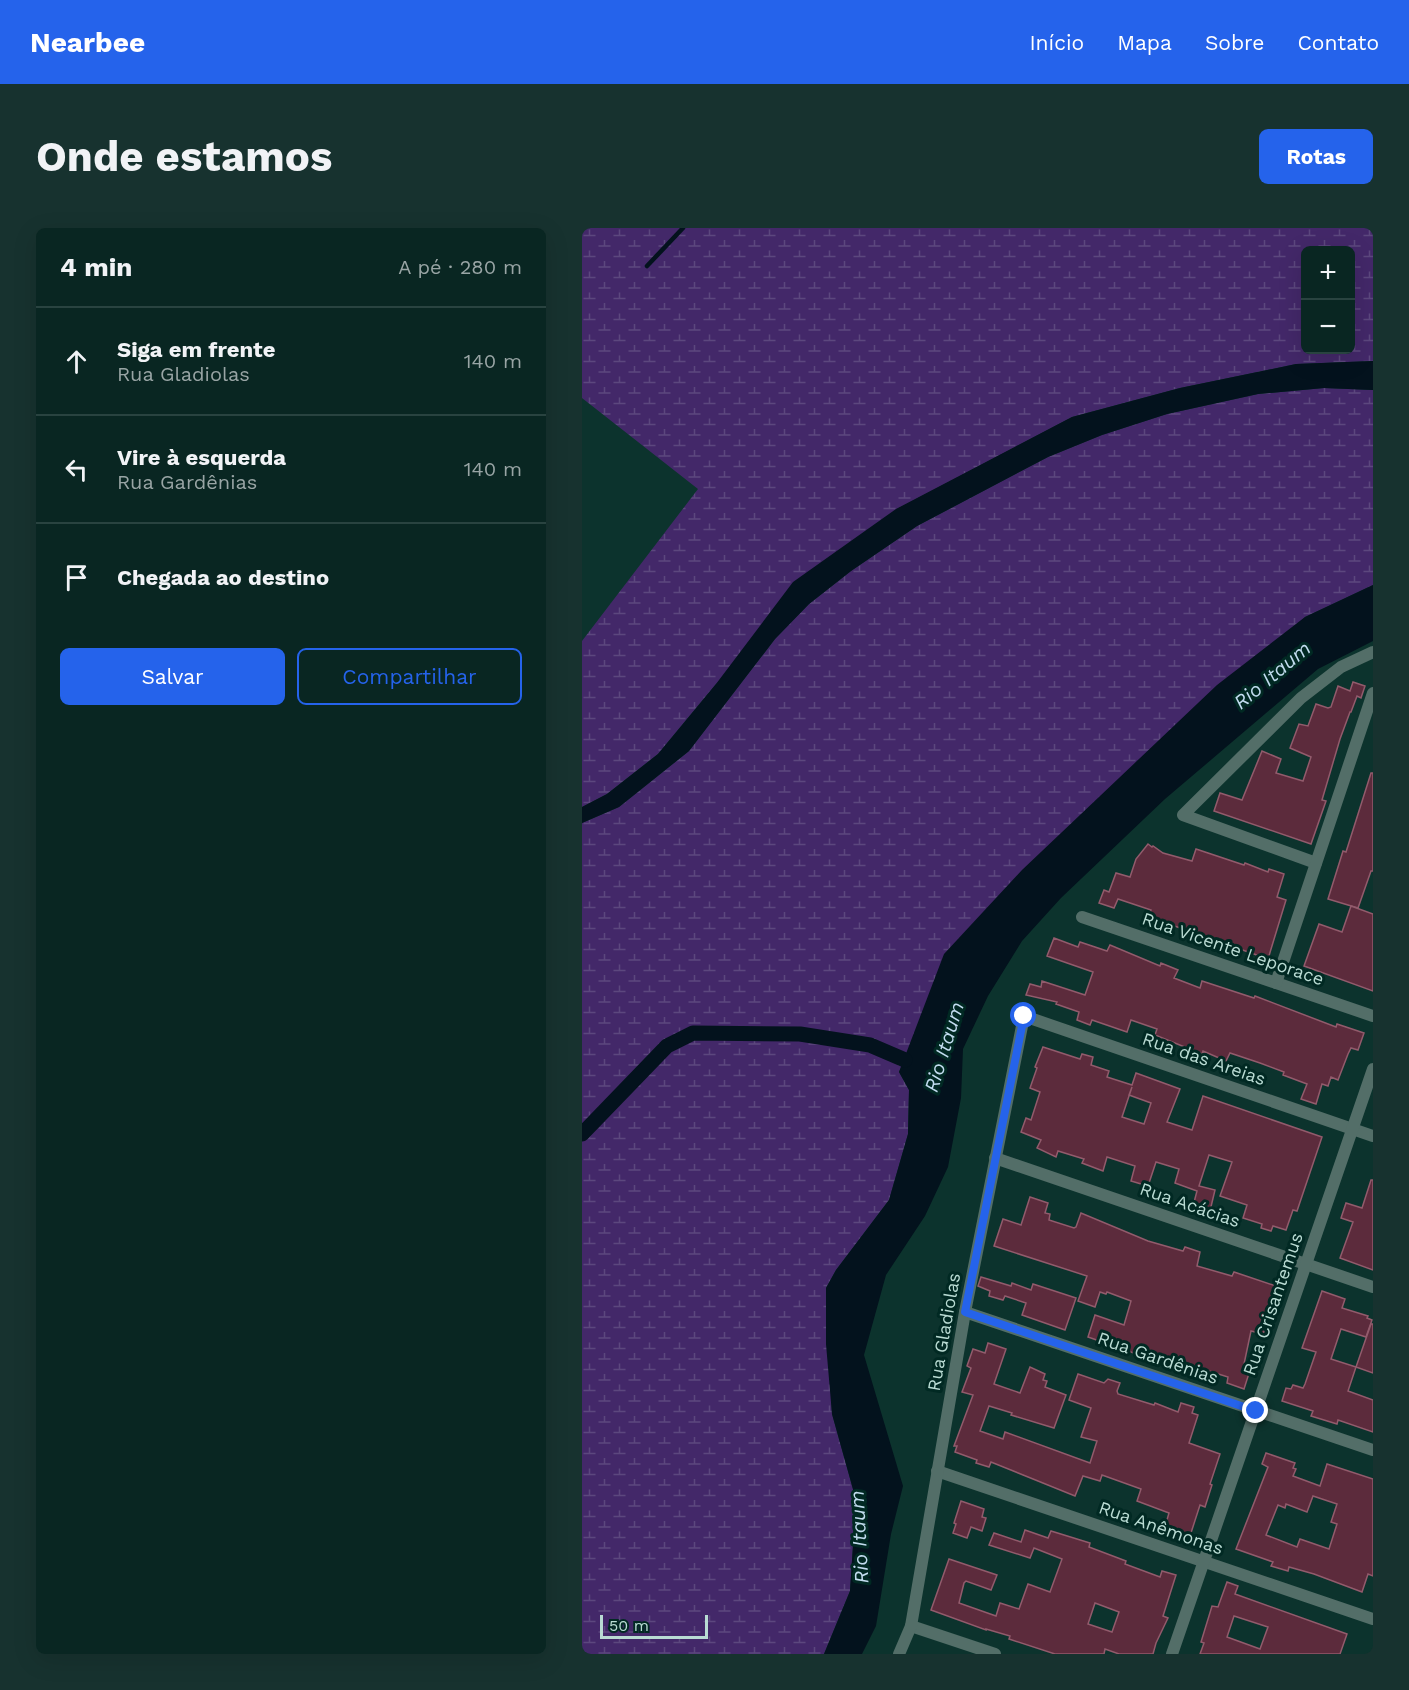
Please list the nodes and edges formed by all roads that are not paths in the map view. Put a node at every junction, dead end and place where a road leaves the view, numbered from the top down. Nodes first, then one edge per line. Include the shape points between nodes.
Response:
1 (1373, 652) edge
2 (1373, 693) edge
3 (1316, 864) junction
4 (1082, 917) dead end
5 (1276, 983) junction
6 (1024, 1016) joint
7 (1373, 1016) edge
8 (1373, 1069) edge
9 (1352, 1129) junction
10 (1373, 1136) edge
11 (995, 1158) junction
12 (1306, 1264) junction
13 (1373, 1287) edge
14 (965, 1312) junction
15 (1256, 1411) junction
16 (1373, 1450) edge
17 (937, 1471) junction
18 (1204, 1561) junction
19 (1373, 1619) edge
20 (911, 1626) junction
21 (899, 1654) edge
22 (995, 1654) edge
23 (1172, 1654) edge

1 - 3 street via 1341,667 1301,698 1183,815
2 - 3 street
3 - 5 street
4 - 5 street, Rua Vicente Leporace
5 - 7 street, Rua Vicente Leporace
6 - 9 street, Rua das Areias
6 - 11 street, Rua Gladiolas
8 - 9 street, Rua Crisantemus
9 - 10 street, Rua das Areias
9 - 12 street, Rua Crisantemus
11 - 12 street, Rua Acácias
11 - 14 street, Rua Gladiolas
12 - 13 street, Rua Acácias
12 - 15 street, Rua Crisantemus
14 - 15 street, Rua Gardênias
14 - 17 street, Rua Gladiolas
15 - 16 street, Rua Gardênias
15 - 18 street, Rua Crisantemus
17 - 18 street, Rua Anêmonas
17 - 20 street, Rua Gladiolas
18 - 19 street, Rua Anêmonas
18 - 23 street, Rua Crisantemus
20 - 21 street, Rua Gladiolas
20 - 22 street

